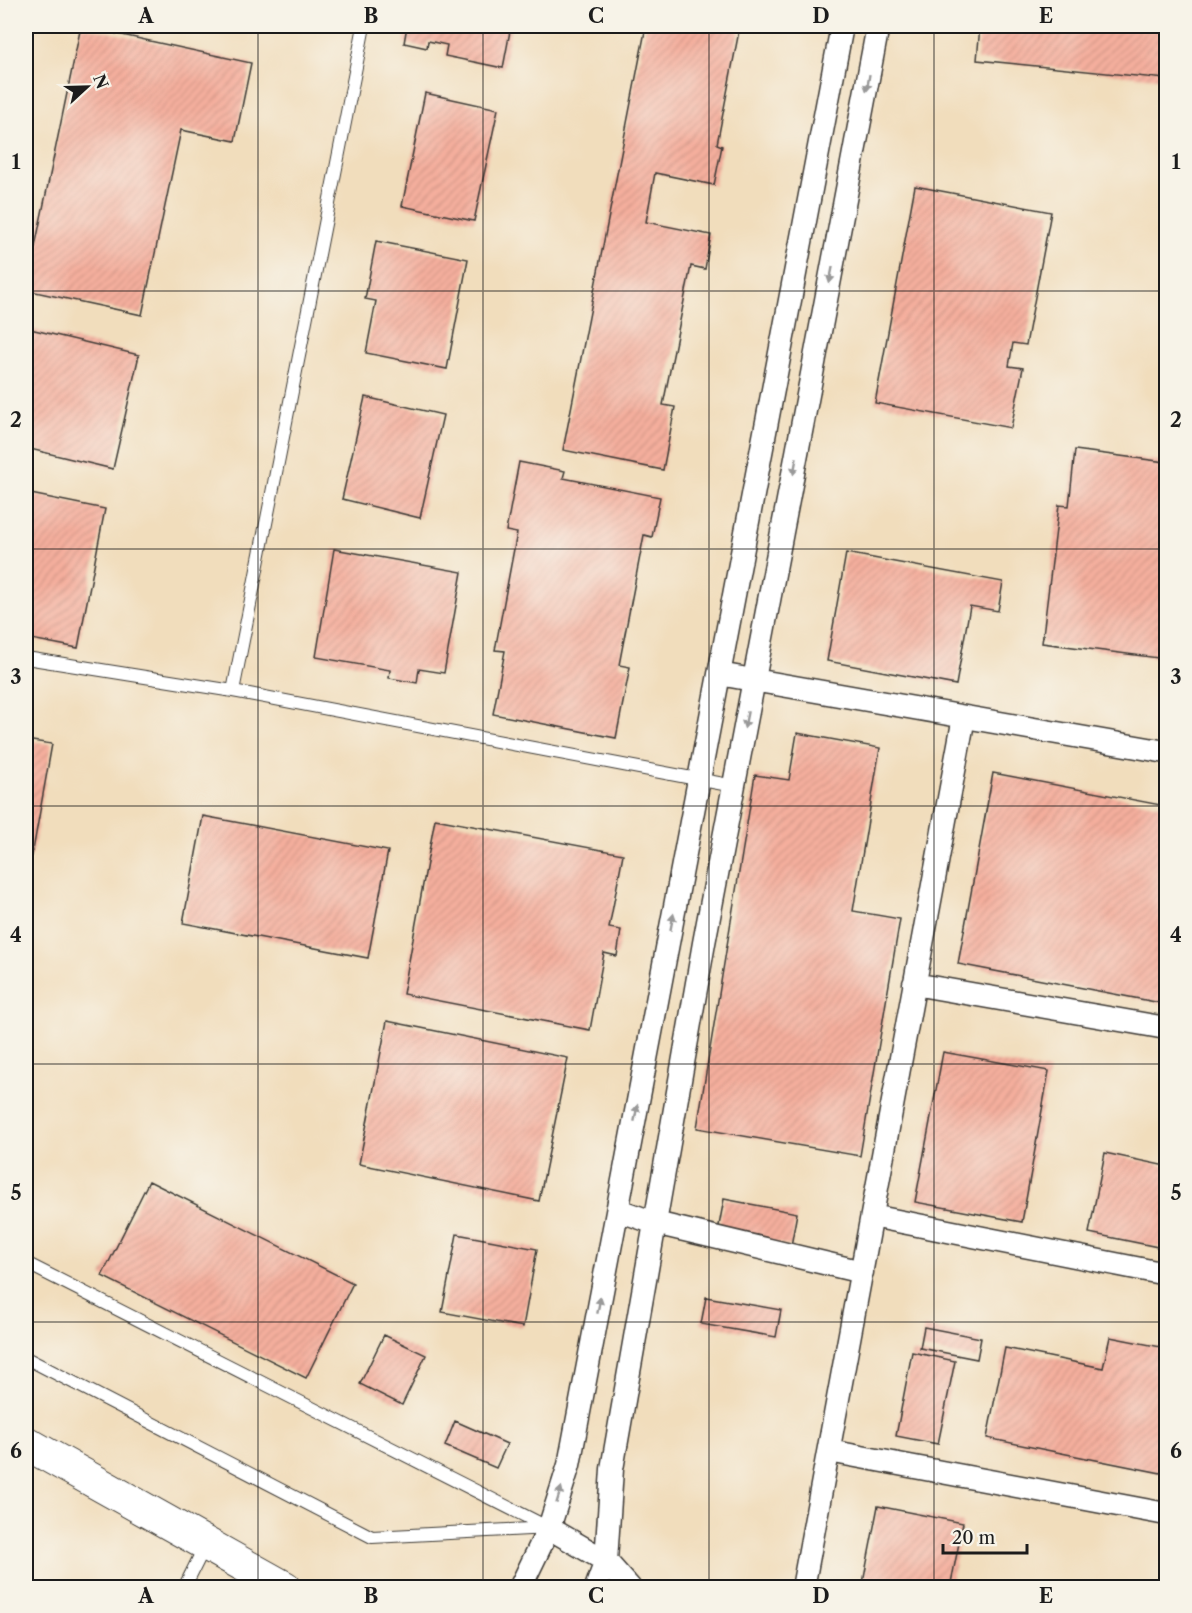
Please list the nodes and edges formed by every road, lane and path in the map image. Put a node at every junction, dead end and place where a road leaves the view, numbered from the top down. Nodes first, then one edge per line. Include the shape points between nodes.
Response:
1 (364, 26) edge
2 (842, 26) edge
3 (878, 26) edge
4 (26, 658) edge
5 (719, 674) junction
6 (754, 680) junction
7 (233, 691) junction
8 (964, 717) junction
9 (1167, 752) edge
10 (699, 779) junction
11 (734, 786) junction
12 (914, 984) junction
13 (1167, 1028) edge
14 (618, 1210) junction
15 (872, 1216) junction
16 (655, 1223) junction
17 (26, 1263) edge
18 (862, 1272) junction
19 (1167, 1274) edge
20 (26, 1358) edge
21 (26, 1443) edge
22 (829, 1451) junction
23 (1167, 1514) edge
24 (549, 1528) junction
25 (206, 1544) junction
26 (606, 1561) junction
27 (184, 1587) edge
28 (285, 1587) edge
29 (520, 1587) edge
30 (596, 1587) edge
31 (630, 1587) edge
32 (803, 1587) edge

1 - 7 lane
2 - 5 street
3 -> 6 street
4 - 7 lane
5 - 6 street
5 - 10 street
6 - 8 street
6 -> 11 street
7 - 10 lane
8 - 9 street
8 - 12 street
10 - 11 lane
14 -> 10 street
11 - 16 street
12 - 13 street
12 - 15 street
14 - 16 street
24 -> 14 street via 569,1465
15 - 18 street
15 - 19 street
16 - 18 street
16 - 26 street via 612,1469
17 - 24 lane
18 - 22 street
20 - 24 lane via 372,1537
21 - 25 street
22 - 23 street
22 - 32 street
24 - 26 street
24 - 29 street
25 - 27 lane
25 - 28 street
26 - 30 street
26 - 31 street

